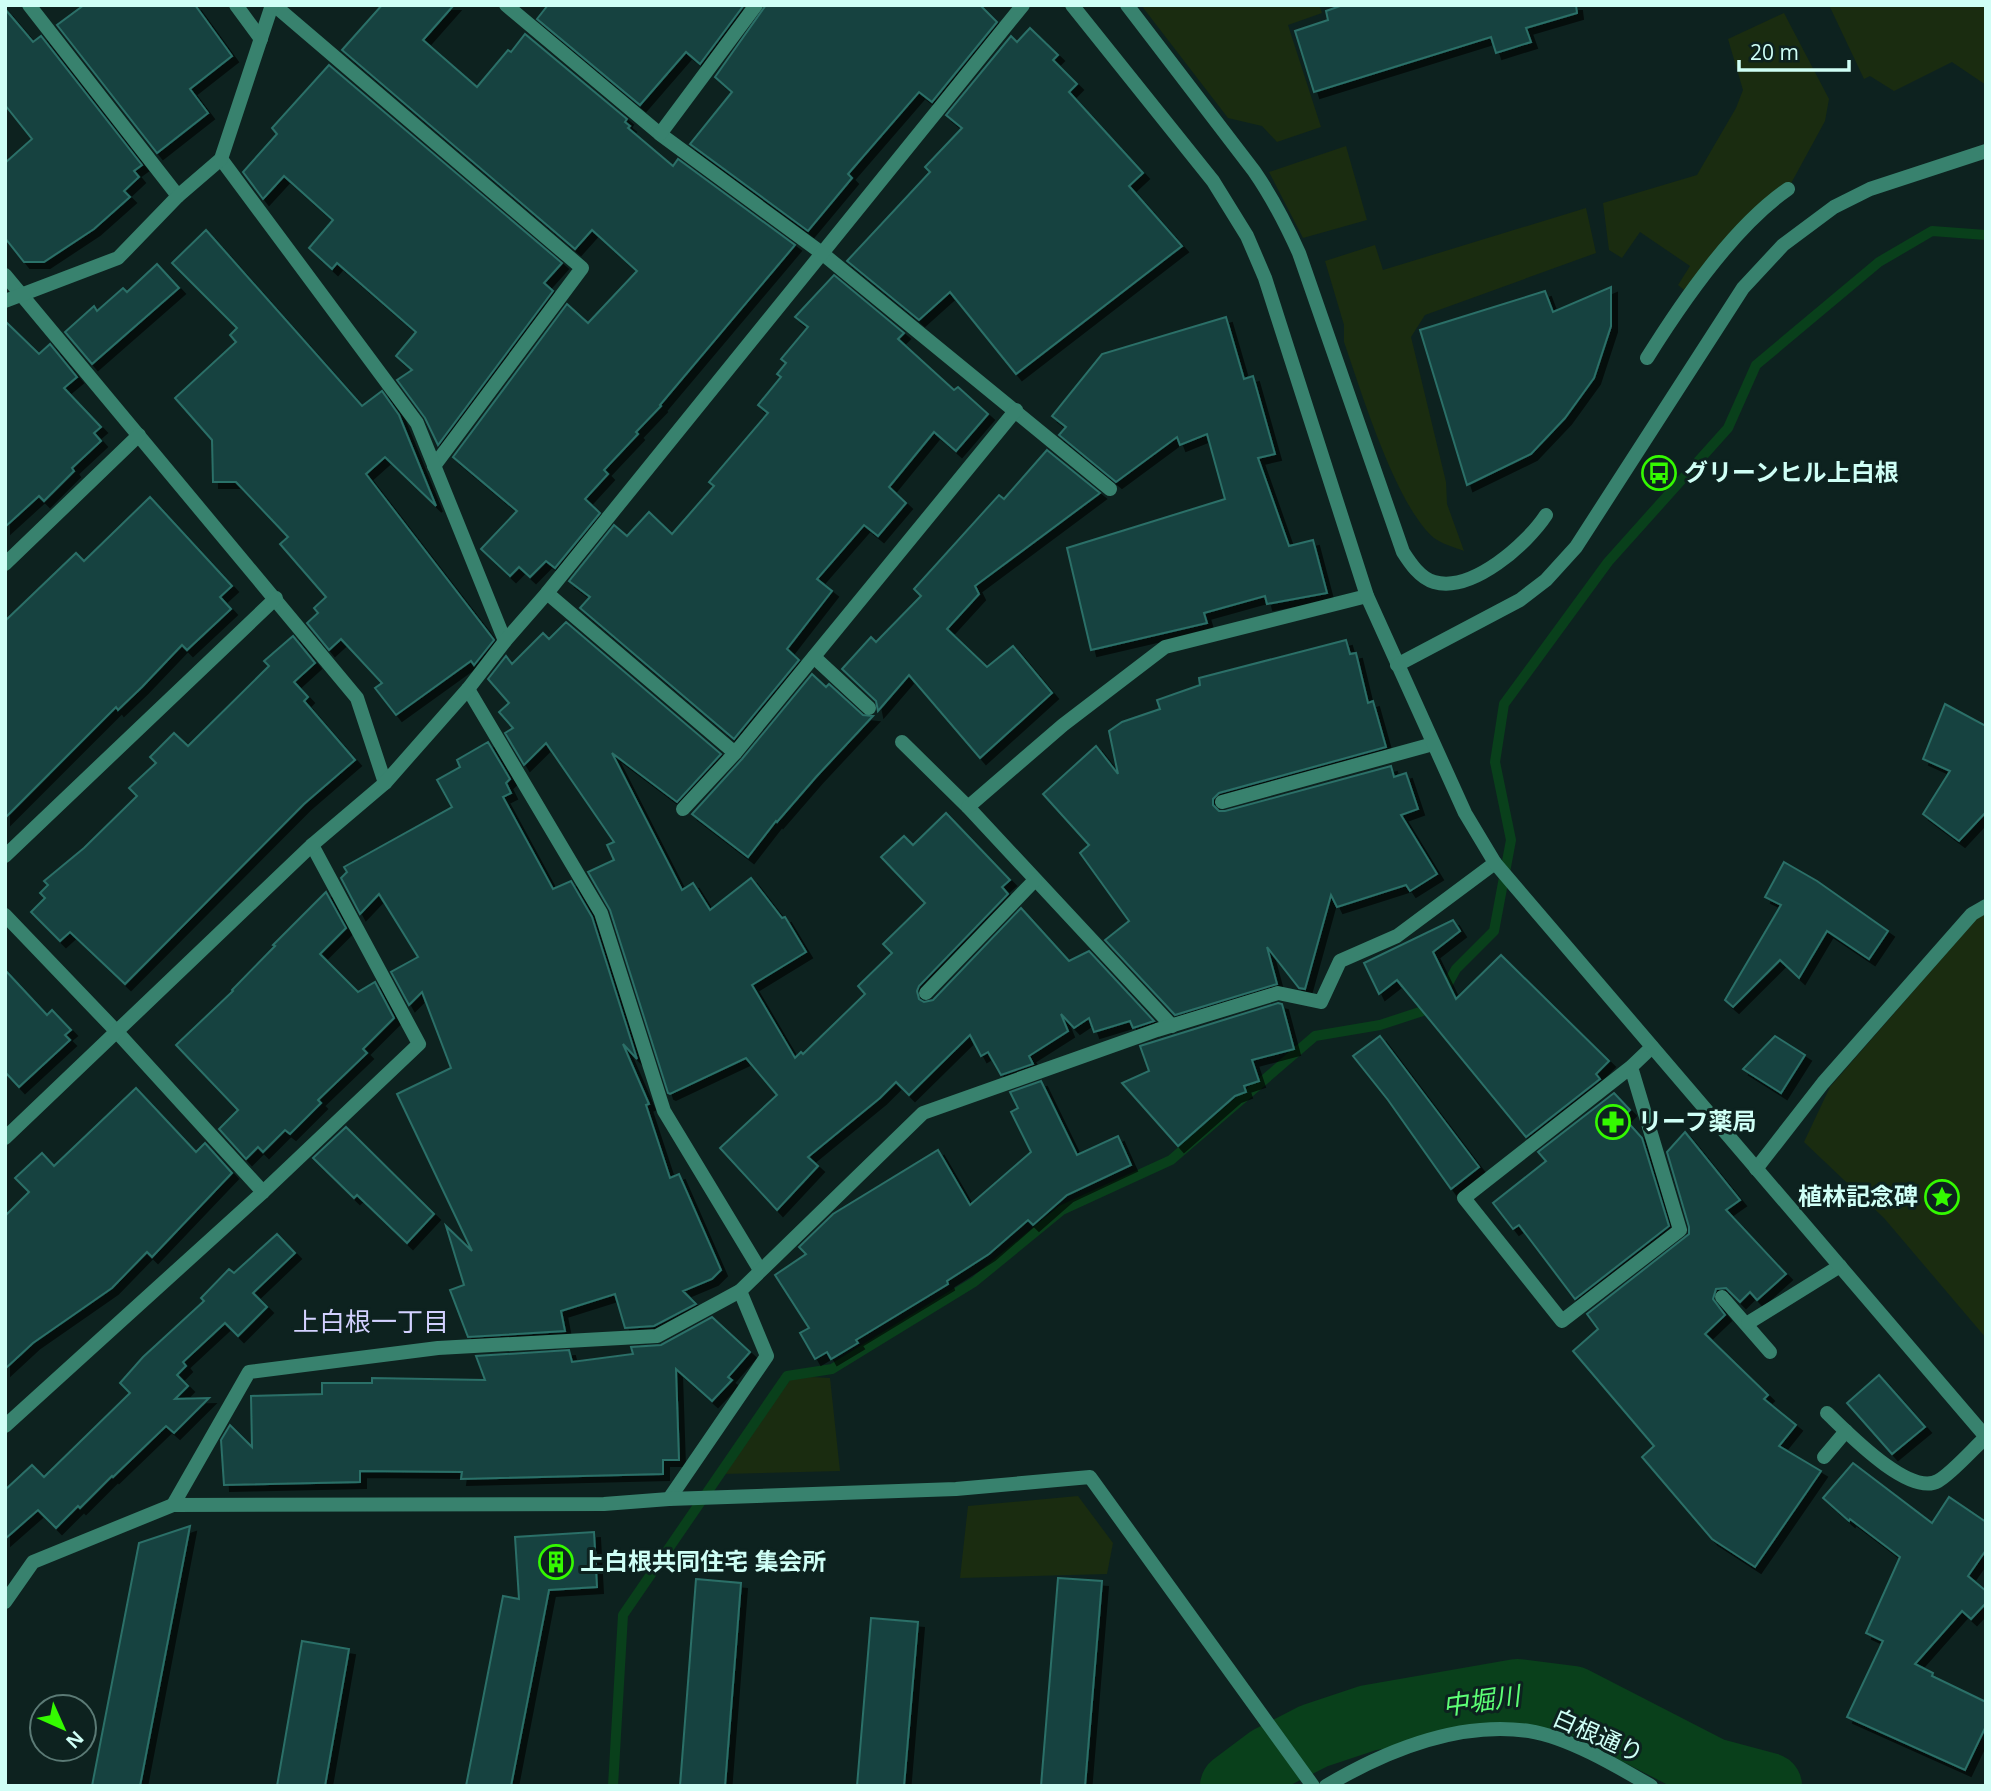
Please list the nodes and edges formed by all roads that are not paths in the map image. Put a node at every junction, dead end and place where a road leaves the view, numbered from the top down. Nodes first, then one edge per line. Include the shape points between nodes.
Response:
1 (29, 5) edge
2 (236, 5) edge
3 (273, 5) edge
4 (506, 5) edge
5 (756, 5) edge
6 (1023, 5) edge
7 (1072, 5) edge
8 (1127, 5) edge
9 (261, 39) junction
10 (660, 134) junction
11 (1986, 151) edge
12 (221, 159) junction
13 (1788, 189) dead end
14 (178, 196) junction
15 (823, 254) junction
16 (5, 275) edge
17 (21, 296) junction
18 (5, 301) edge
19 (1647, 358) dead end
20 (1016, 410) junction
21 (139, 435) junction
22 (434, 466) junction
23 (1110, 489) dead end
24 (1546, 515) dead end
25 (5, 565) edge
26 (547, 593) junction
27 (1367, 596) junction
28 (276, 598) junction
29 (505, 640) junction
30 (814, 657) junction
31 (1397, 666) junction
32 (468, 689) junction
33 (869, 708) dead end
34 (902, 742) dead end
35 (1433, 744) junction
36 (735, 753) junction
37 (386, 783) junction
38 (1222, 802) dead end
39 (968, 807) junction
40 (683, 810) dead end
41 (312, 845) junction
42 (5, 856) edge
43 (1495, 863) junction
44 (1035, 880) junction
45 (1986, 906) edge
46 (5, 915) edge
47 (926, 993) dead end
48 (1172, 1026) junction
49 (117, 1032) junction
50 (1651, 1047) junction
51 (1631, 1067) junction
52 (5, 1138) edge
53 (1756, 1169) junction
54 (263, 1192) junction
55 (1840, 1266) junction
56 (760, 1270) junction
57 (740, 1291) junction
58 (1722, 1297) dead end
59 (1748, 1324) junction
60 (1770, 1352) dead end
61 (1827, 1413) dead end
62 (5, 1426) edge
63 (1846, 1432) junction
64 (1986, 1437) edge
65 (1824, 1457) dead end
66 (669, 1499) junction
67 (173, 1505) junction
68 (5, 1602) edge
69 (1313, 1786) edge
70 (1326, 1786) edge
71 (1651, 1786) edge

1 - 14 street
2 - 9 street
3 - 9 street
3 - 22 street via 582,268
4 - 10 street
5 - 10 street
6 - 15 street
7 - 27 street via 1213,181 1247,236 1265,278
8 - 24 street via 1254,171 1286,225 1403,552 1414,568 1433,582 1459,583 1497,564 1537,529
9 - 12 street
10 - 15 street
11 - 31 street via 1870,189 1834,207 1783,245 1743,288 1576,547 1546,580 1520,600
12 - 14 street
12 - 22 street via 417,423
13 - 19 street via 1744,226 1678,309
14 - 17 street via 118,258
15 - 20 street
15 - 26 street
16 - 17 street
17 - 18 street
17 - 21 street
20 - 23 street
20 - 30 street
21 - 25 street
21 - 28 street
22 - 29 street
26 - 29 street
26 - 36 street
27 - 31 street
27 - 39 street via 1165,647
28 - 37 street via 357,698
28 - 42 street
29 - 32 street
30 - 33 street
30 - 36 street
31 - 35 street
32 - 37 street
32 - 56 street via 601,913 664,1111
34 - 39 street
35 - 38 street
35 - 43 street via 1465,813
36 - 40 street
37 - 41 street
39 - 44 street
41 - 49 street
41 - 54 street via 419,1044
43 - 48 street via 1397,936 1340,961 1321,1002 1278,993
43 - 50 street
44 - 47 street
44 - 48 street
45 - 53 street via 1972,914 1823,1083
46 - 49 street
48 - 56 street via 923,1112
49 - 52 street
49 - 54 street
50 - 51 street
50 - 53 street
51 - 51 street via 1464,1198 1562,1321 1680,1230
53 - 55 street
54 - 62 street
55 - 59 street
55 - 64 street
56 - 57 street
57 - 66 street via 767,1356
57 - 67 street via 657,1336 438,1348 249,1372
58 - 59 street
59 - 60 street
61 - 63 street
63 - 64 street via 1898,1475 1921,1484 1937,1482
63 - 65 street
66 - 67 street via 604,1504
66 - 69 street via 956,1489 1090,1478
67 - 68 street via 33,1562
70 - 71 street, 白根通り via 1402,1747 1480,1730 1530,1731 1584,1749

